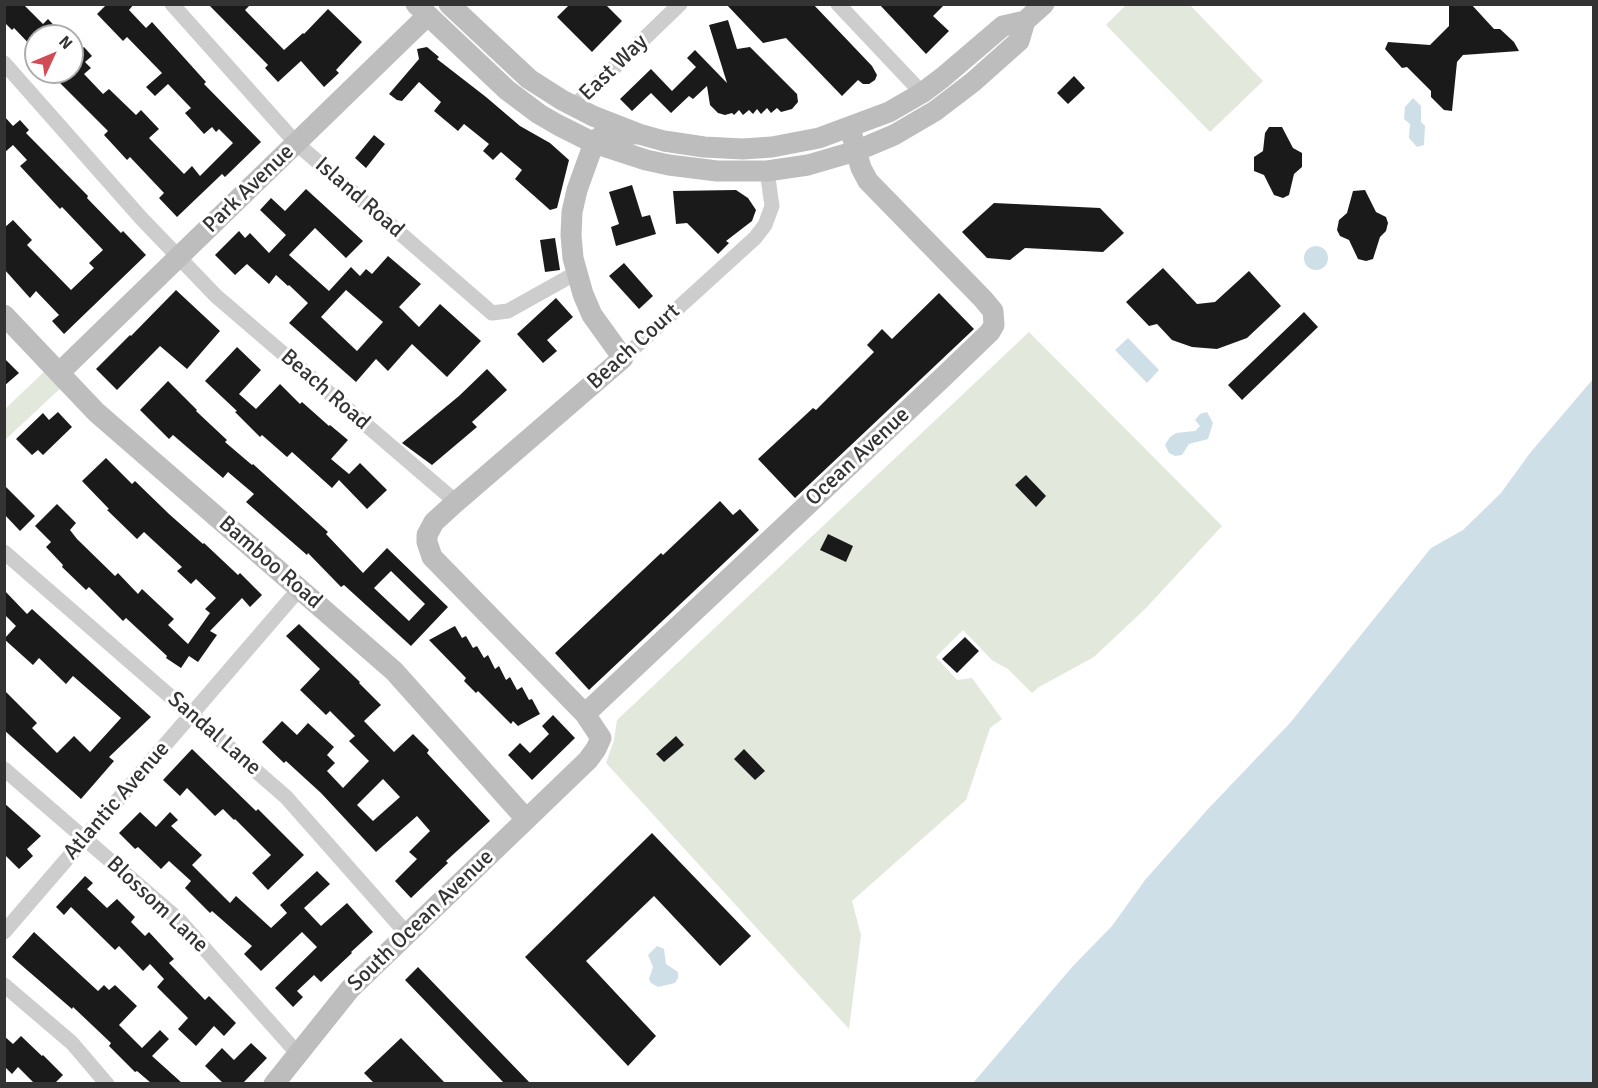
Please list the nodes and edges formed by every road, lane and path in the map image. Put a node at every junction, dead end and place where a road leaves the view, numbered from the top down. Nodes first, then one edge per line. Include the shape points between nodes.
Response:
1 (172, 4) edge
2 (449, 4) edge
3 (680, 4) edge
4 (838, 4) edge
5 (1044, 4) edge
6 (427, 8) edge
7 (1025, 21) junction
8 (4, 63) edge
9 (922, 93) junction
10 (573, 107) junction
11 (539, 114) junction
12 (850, 128) junction
13 (639, 134) junction
14 (594, 143) junction
15 (296, 144) junction
16 (856, 151) junction
17 (767, 171) junction
18 (179, 257) junction
19 (576, 273) junction
20 (4, 315) edge
21 (623, 358) junction
22 (59, 373) junction
23 (456, 502) junction
24 (4, 552) edge
25 (300, 588) junction
26 (191, 714) junction
27 (585, 714) junction
28 (4, 768) edge
29 (526, 819) junction
30 (85, 838) junction
31 (4, 932) edge
32 (407, 934) junction
33 (4, 985) edge
34 (298, 1054) junction
35 (107, 1083) edge
36 (274, 1083) edge

1 - 15 street, Island Road
2 - 10 street via 530,79
3 - 10 street, East Way
4 - 9 street
5 - 7 street
6 - 11 street via 497,81
6 - 15 street, Park Avenue
7 - 9 street via 1003,26
7 - 16 street via 1019,41 955,98 915,124
8 - 18 street, Beach Road
9 - 12 street
10 - 11 street via 561,114
10 - 13 street
11 - 14 street
12 - 13 street via 819,138 743,149 698,146
12 - 16 street, Ocean Avenue
13 - 14 street via 607,133
14 - 17 street via 669,165 717,171
14 - 19 street via 572,212
15 - 18 street, Park Avenue
15 - 19 street, Island Road via 492,313 507,311
16 - 17 street via 808,165
16 - 27 street, Ocean Avenue via 868,182 993,311 994,325
17 - 21 street, Beach Court via 772,206 755,238
18 - 22 street, Park Avenue
18 - 23 street, Beach Road via 216,296
19 - 21 street via 592,315
20 - 22 street, Bamboo Road
21 - 23 street, Beach Court
22 - 25 street, Bamboo Road via 96,412
23 - 27 street via 430,528 427,542 432,557
24 - 26 street, Sandal Lane
25 - 26 street, Atlantic Avenue
25 - 29 street, Bamboo Road via 394,671
26 - 30 street, Atlantic Avenue
26 - 32 street, Sandal Lane via 286,796
27 - 29 street, South Ocean Avenue via 601,738 596,749
28 - 30 street, Blossom Lane
29 - 32 street, South Ocean Avenue
30 - 31 street, Atlantic Avenue
30 - 34 street, Blossom Lane via 179,920
32 - 34 street, South Ocean Avenue via 350,989
33 - 35 street via 72,1043
34 - 36 street, South Ocean Avenue

